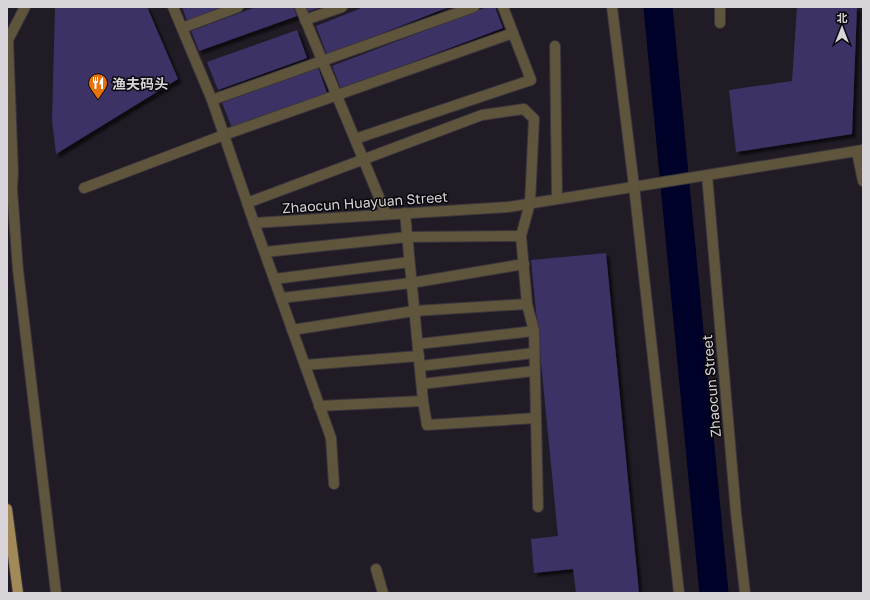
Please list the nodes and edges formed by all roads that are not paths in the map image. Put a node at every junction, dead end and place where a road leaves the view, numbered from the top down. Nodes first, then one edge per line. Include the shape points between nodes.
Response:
1 (25, 7) edge
2 (173, 7) edge
3 (238, 7) edge
4 (300, 7) edge
5 (342, 7) edge
6 (474, 7) edge
7 (503, 7) edge
8 (612, 7) edge
9 (720, 7) edge
10 (305, 20) junction
11 (720, 23) dead end
12 (182, 28) junction
13 (513, 33) junction
14 (555, 46) dead end
15 (322, 61) junction
16 (337, 95) junction
17 (212, 100) junction
18 (224, 135) junction
19 (355, 139) junction
20 (860, 151) edge
21 (363, 159) junction
22 (704, 176) junction
23 (863, 181) edge
24 (634, 186) junction
25 (84, 188) dead end
26 (557, 198) junction
27 (247, 203) junction
28 (530, 203) junction
29 (405, 213) junction
30 (386, 214) junction
31 (254, 223) junction
32 (521, 236) junction
33 (407, 237) junction
34 (264, 252) junction
35 (409, 262) junction
36 (524, 264) junction
37 (274, 279) junction
38 (412, 283) junction
39 (281, 298) junction
40 (527, 304) junction
41 (414, 311) junction
42 (292, 330) junction
43 (534, 331) junction
44 (418, 344) junction
45 (534, 353) junction
46 (419, 356) junction
47 (305, 365) junction
48 (420, 366) junction
49 (534, 371) junction
50 (422, 384) junction
51 (423, 401) junction
52 (319, 406) junction
53 (536, 418) junction
54 (334, 484) dead end
55 (538, 506) dead end
56 (7, 509) edge
57 (376, 569) dead end
58 (18, 593) edge
59 (56, 593) edge
60 (383, 593) edge
61 (679, 593) edge
62 (745, 593) edge

1 - 59 street via 8,40 12,189 18,270
2 - 12 street
3 - 12 street
4 - 10 street
5 - 10 street
6 - 15 street
7 - 13 street
8 - 24 street
9 - 11 street
10 - 15 street
12 - 17 street
13 - 16 street
13 - 19 street via 531,80
14 - 26 street
15 - 16 street
15 - 17 street
16 - 18 street
16 - 19 street
17 - 18 street
18 - 25 street
18 - 27 street
19 - 21 street
20 - 22 street, Zhaocun Huayuan Street
20 - 23 street
21 - 27 street
21 - 28 street via 482,115 524,109 534,119
21 - 30 street
22 - 24 street, Zhaocun Huayuan Street
22 - 62 street, Zhaocun Street
24 - 26 street, Zhaocun Huayuan Street
24 - 61 street
26 - 28 street, Zhaocun Huayuan Street
27 - 31 street
28 - 29 street, Zhaocun Huayuan Street via 508,207
28 - 32 street
29 - 30 street, Zhaocun Huayuan Street
29 - 33 street
30 - 31 street, Zhaocun Huayuan Street
31 - 34 street
32 - 33 street
32 - 36 street
33 - 34 street
33 - 35 street
34 - 37 street
35 - 37 street
35 - 38 street
36 - 38 street
36 - 40 street
37 - 39 street
38 - 39 street
38 - 41 street
39 - 42 street
40 - 41 street
40 - 43 street
41 - 42 street
41 - 44 street
42 - 47 street
43 - 44 street
43 - 45 street
44 - 46 street
45 - 48 street
45 - 49 street
46 - 47 street
46 - 48 street
47 - 52 street
48 - 50 street
49 - 50 street
49 - 53 street
50 - 51 street
51 - 52 street
51 - 53 street via 427,425
52 - 54 street via 331,438
53 - 55 street
56 - 58 main road
57 - 60 street

